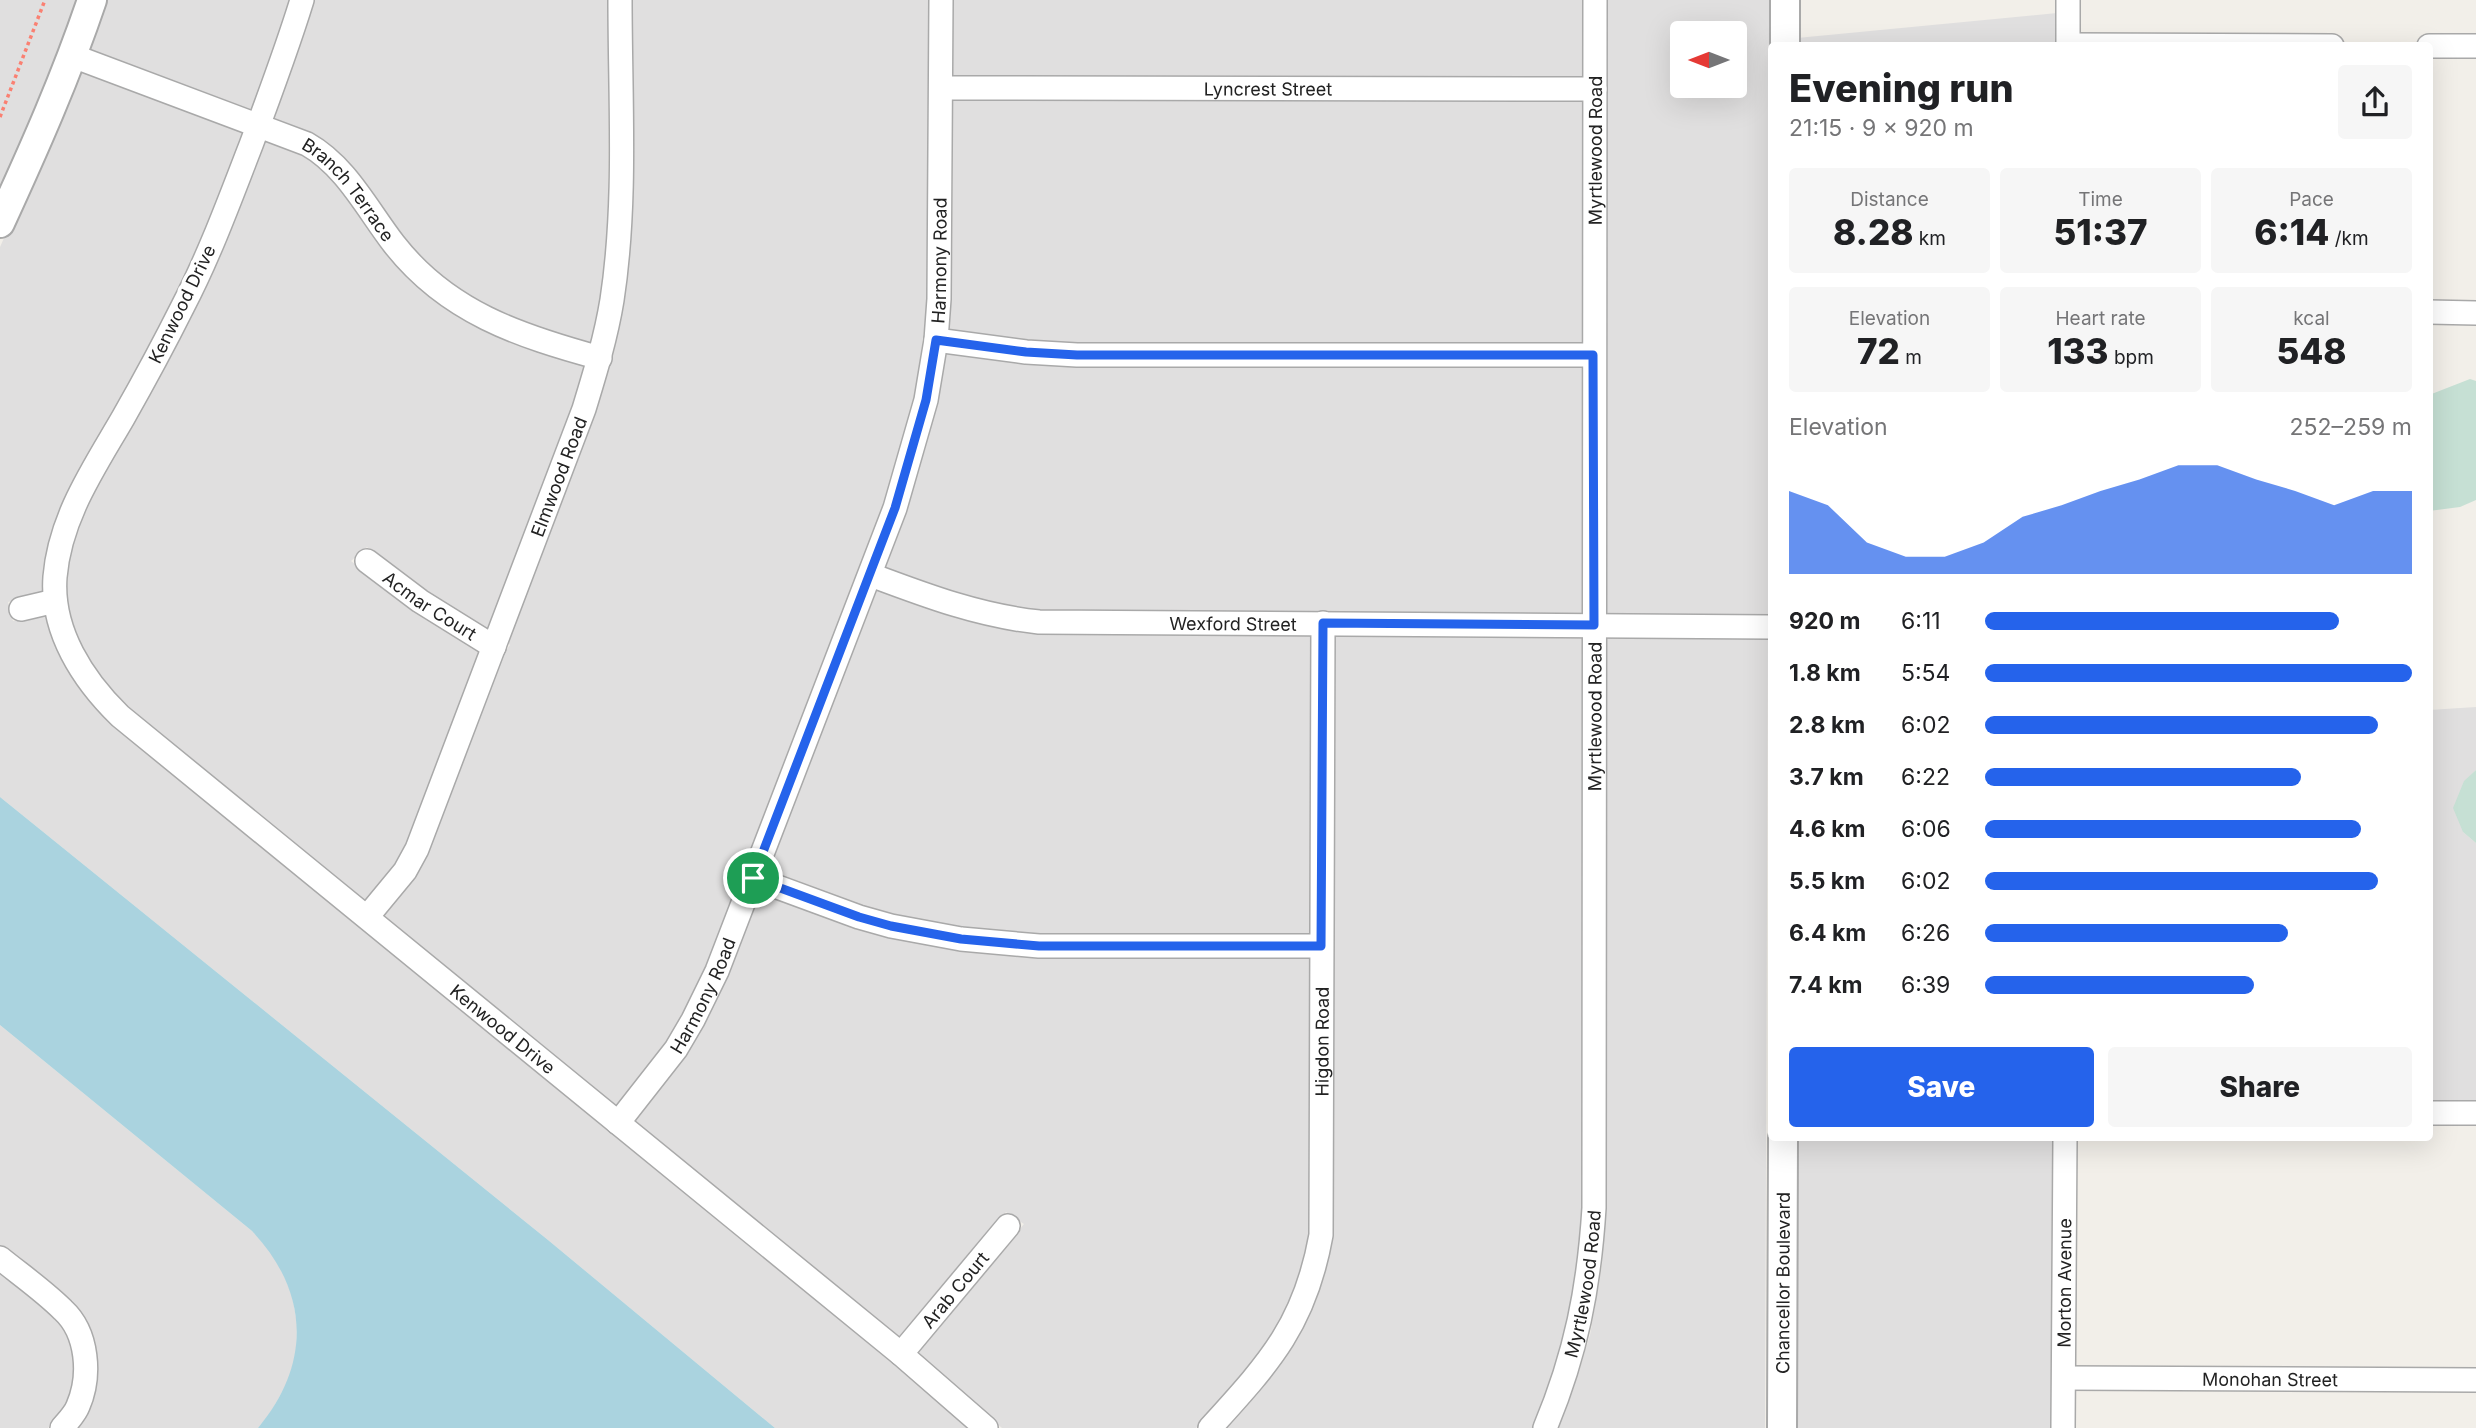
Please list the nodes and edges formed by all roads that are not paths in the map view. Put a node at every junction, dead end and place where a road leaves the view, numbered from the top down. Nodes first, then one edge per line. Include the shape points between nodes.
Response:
1 (92, 0) edge
2 (302, 0) edge
3 (621, 0) edge
4 (942, 0) edge
5 (1595, 0) edge
6 (1785, 0) edge
7 (2068, 0) edge
8 (1785, 42) edge
9 (2068, 42) edge
10 (2433, 46) edge
11 (2476, 46) edge
12 (73, 56) junction
13 (941, 88) junction
14 (1595, 89) junction
15 (258, 126) junction
16 (0, 223) edge
17 (2433, 312) edge
18 (2476, 313) edge
19 (936, 340) junction
20 (1593, 355) junction
21 (600, 358) junction
22 (367, 561) dead end
23 (871, 575) junction
24 (55, 601) junction
25 (21, 609) dead end
26 (1323, 623) junction
27 (1594, 625) junction
28 (1768, 627) edge
29 (494, 647) junction
30 (753, 878) junction
31 (367, 918) junction
32 (1321, 946) junction
33 (2433, 1112) edge
34 (2476, 1113) edge
35 (618, 1123) junction
36 (1783, 1141) edge
37 (2064, 1141) edge
38 (1008, 1226) dead end
39 (0, 1258) edge
40 (901, 1354) junction
41 (2064, 1378) junction
42 (2476, 1380) edge
43 (62, 1428) edge
44 (986, 1428) edge
45 (1210, 1428) edge
46 (1545, 1428) edge
47 (1782, 1428) edge
48 (2063, 1428) edge

1 - 12 street
2 - 15 street, Kenwood Drive
3 - 21 street, Elmwood Road via 620,229
4 - 13 street, Harmony Road
5 - 14 street, Myrtlewood Road
6 - 8 street
7 - 9 street
10 - 11 street
12 - 15 street, Branch Terrace
12 - 16 street
13 - 14 street, Lyncrest Street
13 - 19 street, Harmony Road
14 - 20 street, Myrtlewood Road
15 - 21 street, Branch Terrace via 307,144 329,158 410,263 457,302 517,334
15 - 24 street, Kenwood Drive via 185,303 70,514 58,556
17 - 18 street
19 - 20 street via 1077,355
19 - 23 street, Harmony Road via 914,448
20 - 27 street, Myrtlewood Road
21 - 29 street, Elmwood Road
22 - 29 street, Acmar Court
23 - 26 street, Wexford Street via 960,607 1039,622
23 - 30 street, Harmony Road
24 - 25 street
24 - 31 street, Kenwood Drive via 67,642 105,702
26 - 27 street, Wexford Street
26 - 32 street, Higdon Road
27 - 28 street, Wexford Street
27 - 46 street, Myrtlewood Road via 1591,1263 1576,1343
29 - 31 street, Elmwood Road via 412,861
30 - 32 street via 859,917 961,939 1039,946
30 - 35 street, Harmony Road via 693,1020
31 - 35 street, Kenwood Drive
32 - 45 street, Higdon Road via 1323,1214 1317,1259 1285,1339
33 - 34 street
35 - 40 street, Kenwood Drive
36 - 47 street, Chancellor Boulevard
37 - 41 street, Morton Avenue
38 - 40 street, Arab Court
39 - 43 street via 65,1311 84,1349 83,1392
40 - 44 street, Kenwood Drive
41 - 42 street, Monohan Street
41 - 48 street, Morton Avenue

